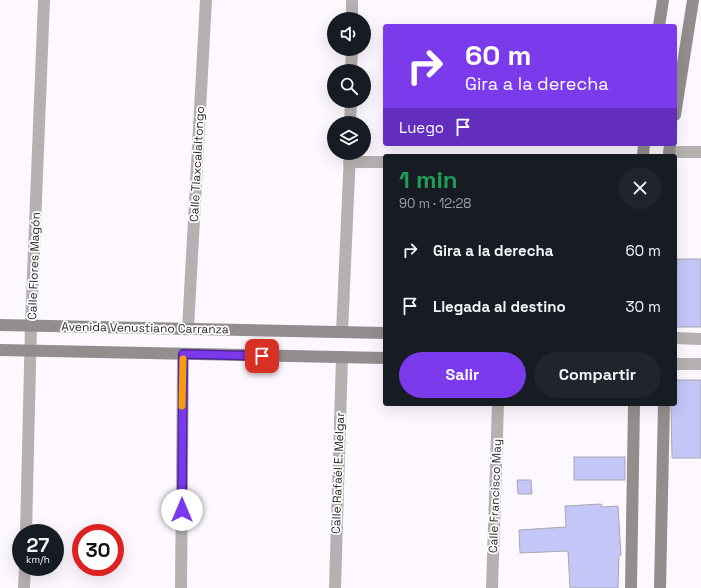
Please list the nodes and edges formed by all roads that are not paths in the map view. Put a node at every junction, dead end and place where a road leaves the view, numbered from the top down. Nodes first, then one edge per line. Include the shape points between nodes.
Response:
1 (44, 0) edge
2 (206, 0) edge
3 (352, 0) edge
4 (663, 0) edge
5 (693, 0) edge
6 (352, 12) edge
7 (660, 24) edge
8 (677, 103) edge
9 (670, 151) edge
10 (701, 152) edge
11 (350, 160) edge
12 (371, 160) edge
13 (383, 162) edge
14 (0, 325) edge
15 (31, 325) junction
16 (188, 329) junction
17 (342, 332) junction
18 (383, 333) edge
19 (677, 338) edge
20 (701, 339) edge
21 (0, 350) edge
22 (31, 350) junction
23 (183, 354) junction
24 (342, 357) junction
25 (383, 358) edge
26 (677, 364) edge
27 (701, 364) edge
28 (498, 406) edge
29 (634, 406) edge
30 (664, 406) edge
31 (26, 524) edge
32 (25, 576) edge
33 (24, 588) edge
34 (181, 588) edge
35 (335, 588) edge
36 (492, 588) edge
37 (631, 588) edge
38 (660, 588) edge

1 - 15 street, Calle Flores Magón
2 - 16 street, Calle Tlaxcalaltongo
3 - 6 street
4 - 7 street
5 - 8 street
9 - 10 street
11 - 17 street
12 - 13 street
14 - 15 street, Avenida Venustiano Carranza
15 - 16 street, Avenida Venustiano Carranza
15 - 22 street, Calle Flores Magón
16 - 17 street, Avenida Venustiano Carranza
17 - 18 street, Avenida Venustiano Carranza
19 - 20 street
21 - 22 street, Avenida Venustiano Carranza
22 - 23 street, Avenida Venustiano Carranza
22 - 31 street, Calle Flores Magón
23 - 24 street, Avenida Venustiano Carranza
23 - 34 street
24 - 25 street, Avenida Venustiano Carranza
24 - 35 street, Calle Rafaél E. Melgar
26 - 27 street
28 - 36 street, Calle Francisco May
29 - 37 street
30 - 38 street
32 - 33 street

